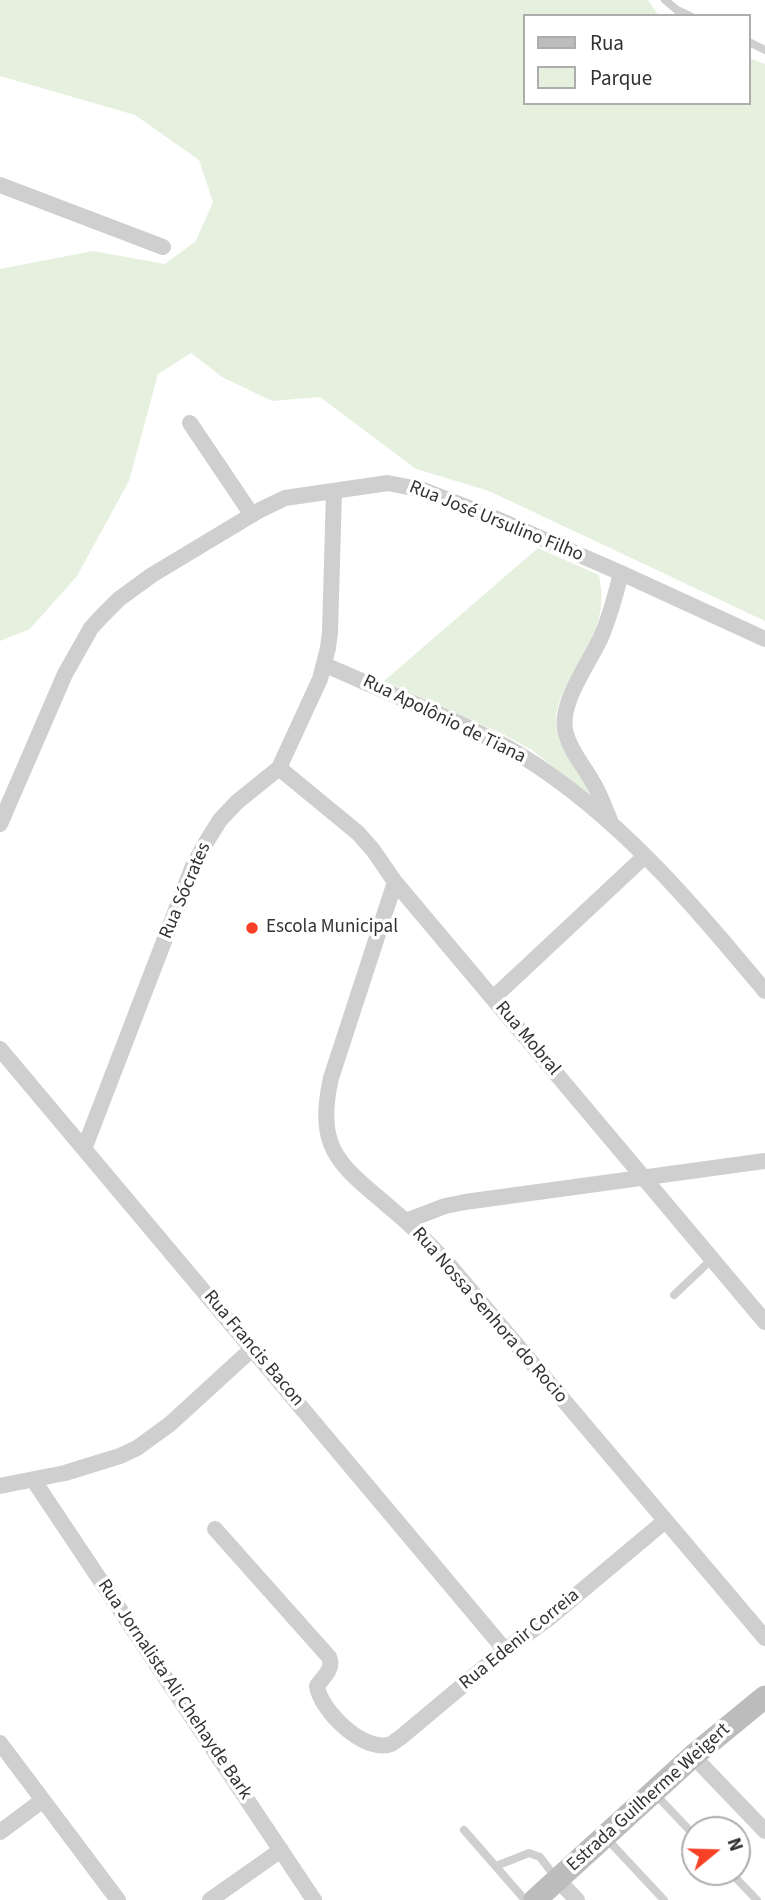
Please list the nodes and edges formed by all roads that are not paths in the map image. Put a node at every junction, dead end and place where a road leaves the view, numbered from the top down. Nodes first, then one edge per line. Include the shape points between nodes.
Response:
1 (665, 0) edge
2 (686, 14) edge
3 (0, 185) edge
4 (163, 247) dead end
5 (190, 423) dead end
6 (334, 492) junction
7 (252, 515) junction
8 (621, 573) junction
9 (765, 639) edge
10 (325, 665) junction
11 (279, 768) junction
12 (0, 824) edge
13 (611, 825) junction
14 (645, 856) junction
15 (395, 882) junction
16 (765, 991) edge
17 (493, 998) junction
18 (0, 1049) edge
19 (84, 1149) junction
20 (765, 1161) edge
21 (644, 1178) junction
22 (406, 1220) junction
23 (712, 1259) junction
24 (674, 1295) dead end
25 (765, 1322) edge
26 (252, 1349) junction
27 (34, 1480) junction
28 (0, 1486) edge
29 (665, 1521) junction
30 (215, 1530) dead end
31 (765, 1638) edge
32 (505, 1650) junction
33 (765, 1697) edge
34 (0, 1743) edge
35 (693, 1756) junction
36 (653, 1792) junction
37 (43, 1800) junction
38 (681, 1821) edge
39 (464, 1830) dead end
40 (765, 1831) edge
41 (0, 1832) edge
42 (604, 1837) junction
43 (281, 1850) junction
44 (496, 1866) junction
45 (558, 1880) junction
46 (744, 1886) edge
47 (118, 1900) edge
48 (210, 1900) edge
49 (314, 1900) edge
50 (525, 1900) edge
51 (535, 1900) edge
52 (577, 1900) edge
53 (664, 1900) edge
54 (757, 1900) edge

1 - 2 lane
3 - 4 street
5 - 7 street
6 - 7 street, Rua José Ursulino Filho via 285,498
6 - 8 street, Rua José Ursulino Filho via 388,483 423,491
6 - 10 street, Rua Sócrates
7 - 12 street, Rua José Ursulino Filho via 134,587 91,628 53,698
8 - 9 street, Rua José Ursulino Filho
8 - 13 street via 606,625 570,696 564,719 569,742 600,794
10 - 11 street, Rua Sócrates
10 - 13 street, Rua Apolônio de Tiana via 520,755
11 - 15 street, Rua Mobral via 358,833
11 - 19 street, Rua Sócrates via 220,820 193,866
13 - 14 street, Rua Apolônio de Tiana
14 - 16 street, Rua Apolônio de Tiana
14 - 17 street
15 - 17 street, Rua Mobral
15 - 22 street, Rua Nossa Senhora do Rocio via 331,1078 326,1114 339,1161
17 - 21 street, Rua Mobral
18 - 19 street, Rua Francis Bacon
19 - 26 street, Rua Francis Bacon
20 - 21 street
21 - 22 street via 465,1202
21 - 23 street, Rua Mobral
22 - 29 street, Rua Nossa Senhora do Rocio
23 - 24 lane
23 - 25 street, Rua Mobral
26 - 27 street via 137,1448
26 - 32 street, Rua Francis Bacon
27 - 28 street
27 - 43 street, Rua Jornalista Ali Chehayde Bark
29 - 31 street, Rua Nossa Senhora do Rocio
29 - 32 street, Rua Edenir Correia
30 - 32 street, Rua Edenir Correia via 329,1657 330,1669 317,1686 322,1702 346,1729 368,1742 391,1744
33 - 35 street, Estrada Guilherme Weigert
34 - 37 street
35 - 36 street, Estrada Guilherme Weigert
35 - 40 street
36 - 38 lane
36 - 42 street, Estrada Guilherme Weigert
37 - 41 street
37 - 47 street
39 - 44 lane
42 - 45 street, Estrada Guilherme Weigert
42 - 53 lane
43 - 48 street
43 - 49 street, Rua Jornalista Ali Chehayde Bark
44 - 45 lane via 523,1854 535,1854
44 - 50 lane
45 - 51 street, Estrada Guilherme Weigert
45 - 52 street
46 - 54 lane

